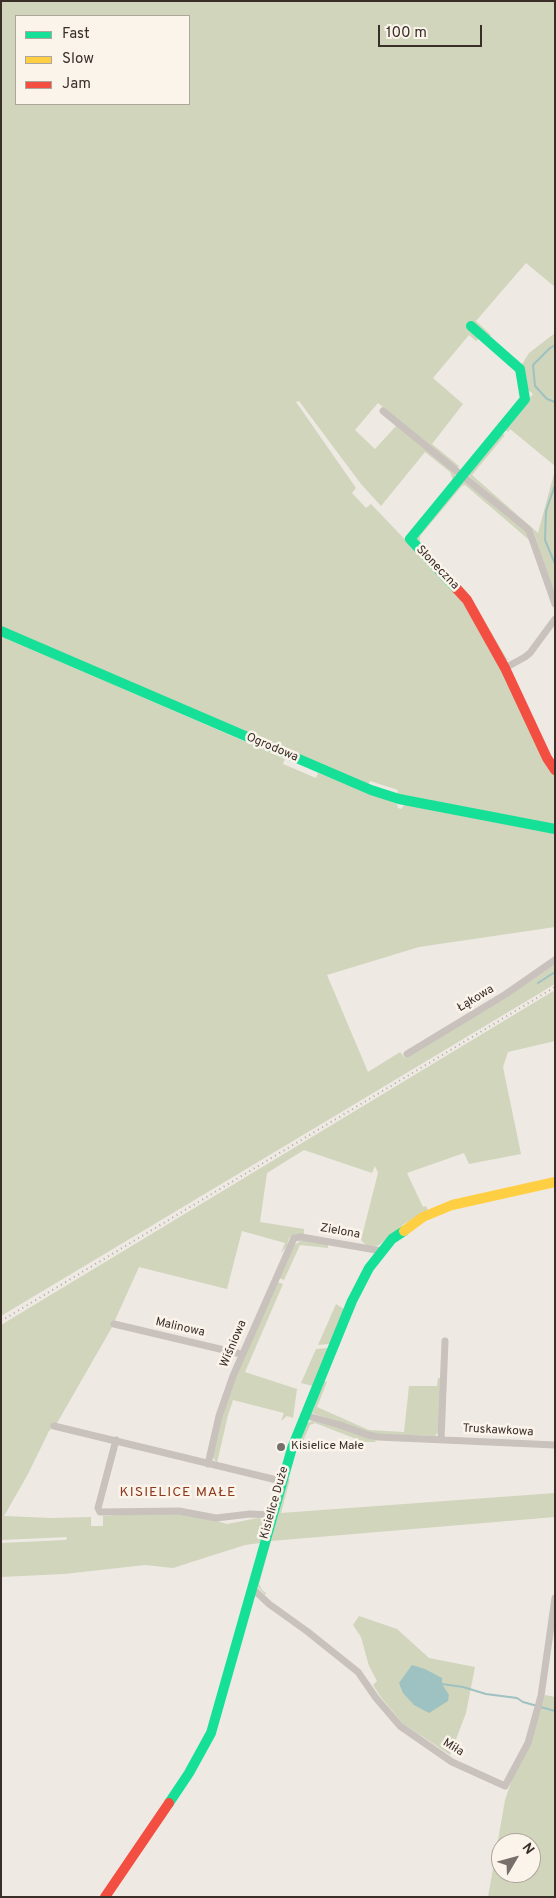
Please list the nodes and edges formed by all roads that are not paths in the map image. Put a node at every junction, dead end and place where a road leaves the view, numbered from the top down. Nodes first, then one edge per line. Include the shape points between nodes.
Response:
1 (471, 326) dead end
2 (383, 411) dead end
3 (462, 474) junction
4 (555, 604) edge
5 (555, 619) edge
6 (1, 631) edge
7 (505, 668) junction
8 (555, 770) edge
9 (555, 829) edge
10 (555, 960) edge
11 (407, 1054) dead end
12 (555, 1182) edge
13 (294, 1238) joint
14 (382, 1251) junction
15 (114, 1324) dead end
16 (445, 1340) dead end
17 (241, 1354) junction
18 (304, 1415) junction
19 (54, 1426) dead end
20 (116, 1440) junction
21 (441, 1440) junction
22 (555, 1445) edge
23 (208, 1464) junction
24 (281, 1481) junction
25 (271, 1515) junction
26 (252, 1588) junction
27 (555, 1598) edge
28 (105, 1897) edge

1 - 3 street, Słoneczna via 520,369 525,399
2 - 3 street
3 - 4 street via 529,530
3 - 7 street, Słoneczna via 410,539 467,600
5 - 7 street via 530,653
6 - 9 street, Ogrodowa via 371,790 399,799
7 - 8 street, Słoneczna
10 - 11 street, Łąkowa
12 - 14 street, Kisielice Duże via 443,1209 409,1226
13 - 14 street, Zielona
13 - 17 street, Wiśniowa
14 - 18 street, Kisielice Duże via 358,1288
15 - 17 street, Malinowa
16 - 21 street
17 - 23 street, Wiśniowa via 219,1416
18 - 21 street, Truskawkowa via 368,1435
18 - 24 street, Kisielice Duże
19 - 20 street
20 - 23 street
20 - 25 street via 98,1508 100,1512 179,1511 216,1518
21 - 22 street, Truskawkowa
23 - 24 street
24 - 25 street, Kisielice Duże
25 - 26 street, Kisielice Duże
26 - 27 street, Miła via 358,1672 400,1726 452,1762 505,1786 528,1743 541,1696
26 - 28 street, Kisielice Duże via 222,1699 207,1741 167,1808

